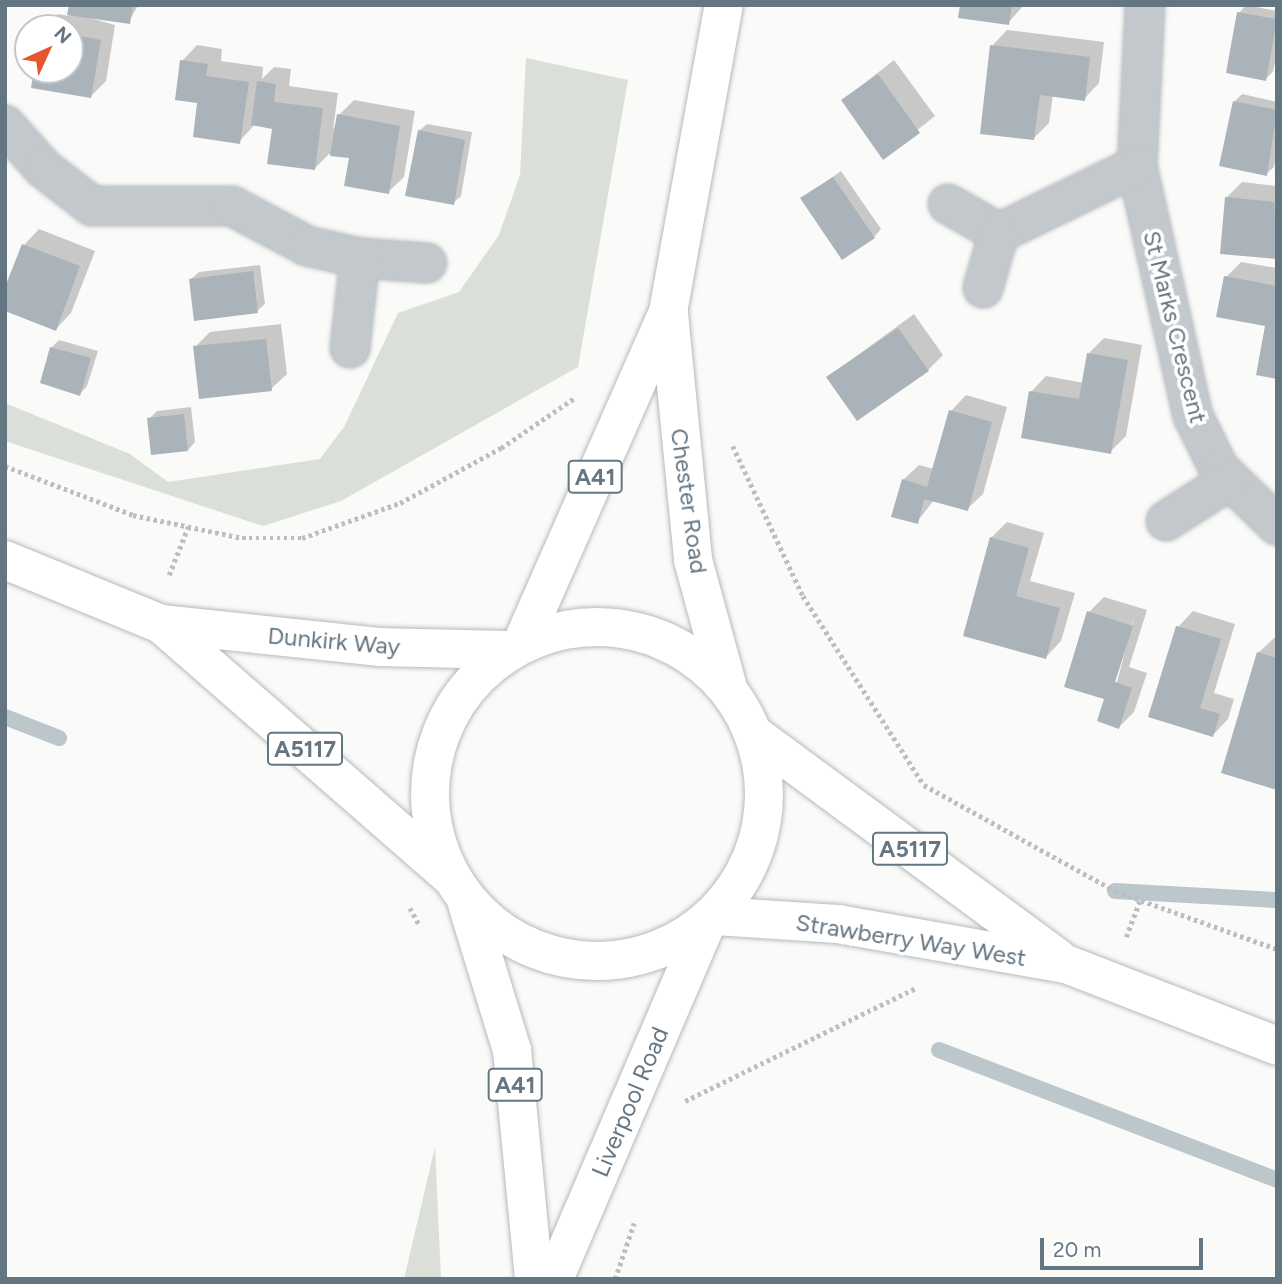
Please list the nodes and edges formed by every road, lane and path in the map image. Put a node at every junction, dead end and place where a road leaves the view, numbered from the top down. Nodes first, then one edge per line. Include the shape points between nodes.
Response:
1 (724, 5) edge
2 (1145, 5) edge
3 (5, 125) edge
4 (1137, 166) junction
5 (948, 204) dead end
6 (999, 233) junction
7 (360, 258) junction
8 (427, 263) dead end
9 (983, 288) dead end
10 (668, 312) junction
11 (350, 348) dead end
12 (1230, 480) junction
13 (1166, 521) dead end
14 (1277, 525) edge
15 (188, 527) dead end
16 (5, 560) edge
17 (156, 622) junction
18 (515, 646) junction
19 (728, 688) junction
20 (755, 735) junction
21 (457, 886) junction
22 (1140, 900) dead end
23 (408, 906) dead end
24 (710, 921) junction
25 (421, 929) dead end
26 (1066, 964) junction
27 (1110, 981) junction
28 (920, 985) dead end
29 (1277, 1046) edge
30 (678, 1104) dead end
31 (637, 1215) dead end
32 (534, 1279) edge
33 (554, 1279) edge
34 (615, 1279) edge

1 - 10 main road, Chester Road / A41
2 - 4 street, St Marks Crescent
3 - 7 street via 43,167 92,206 232,206 307,246
4 - 6 street
4 - 12 street, St Marks Crescent via 1193,416 1219,469
5 - 6 street
6 - 9 street
7 - 8 street
7 - 11 street
10 - 18 main road, Chester Road / A41
10 - 19 main road, Chester Road / A41 via 693,560
12 - 13 street
12 - 14 street, St Marks Crescent
15 - 17 path
16 - 17 main road, Dunkirk Way / A5117
17 - 18 main road, Dunkirk Way / A5117 via 381,647
17 - 21 main road, Dunkirk Way / A5117
18 - 19 main road, A41 via 576,627 629,629 677,646
18 - 21 main road, A41 via 465,689 437,739 430,816
19 - 20 main road, A41
20 - 24 main road, A41 via 766,790 758,845 740,882
20 - 26 main road, Strawberry Way West / A5117
21 - 24 main road, A41 via 497,930 550,957 610,962 660,951
21 - 32 main road, A41 via 512,1050
22 - 27 path
23 - 25 path
24 - 26 main road, Strawberry Way West / A5117 via 838,924
24 - 33 main road, Liverpool Road / A41
26 - 27 main road, Strawberry Way West / A5117
27 - 29 main road, Strawberry Way West / A5117
28 - 30 path
31 - 34 path

